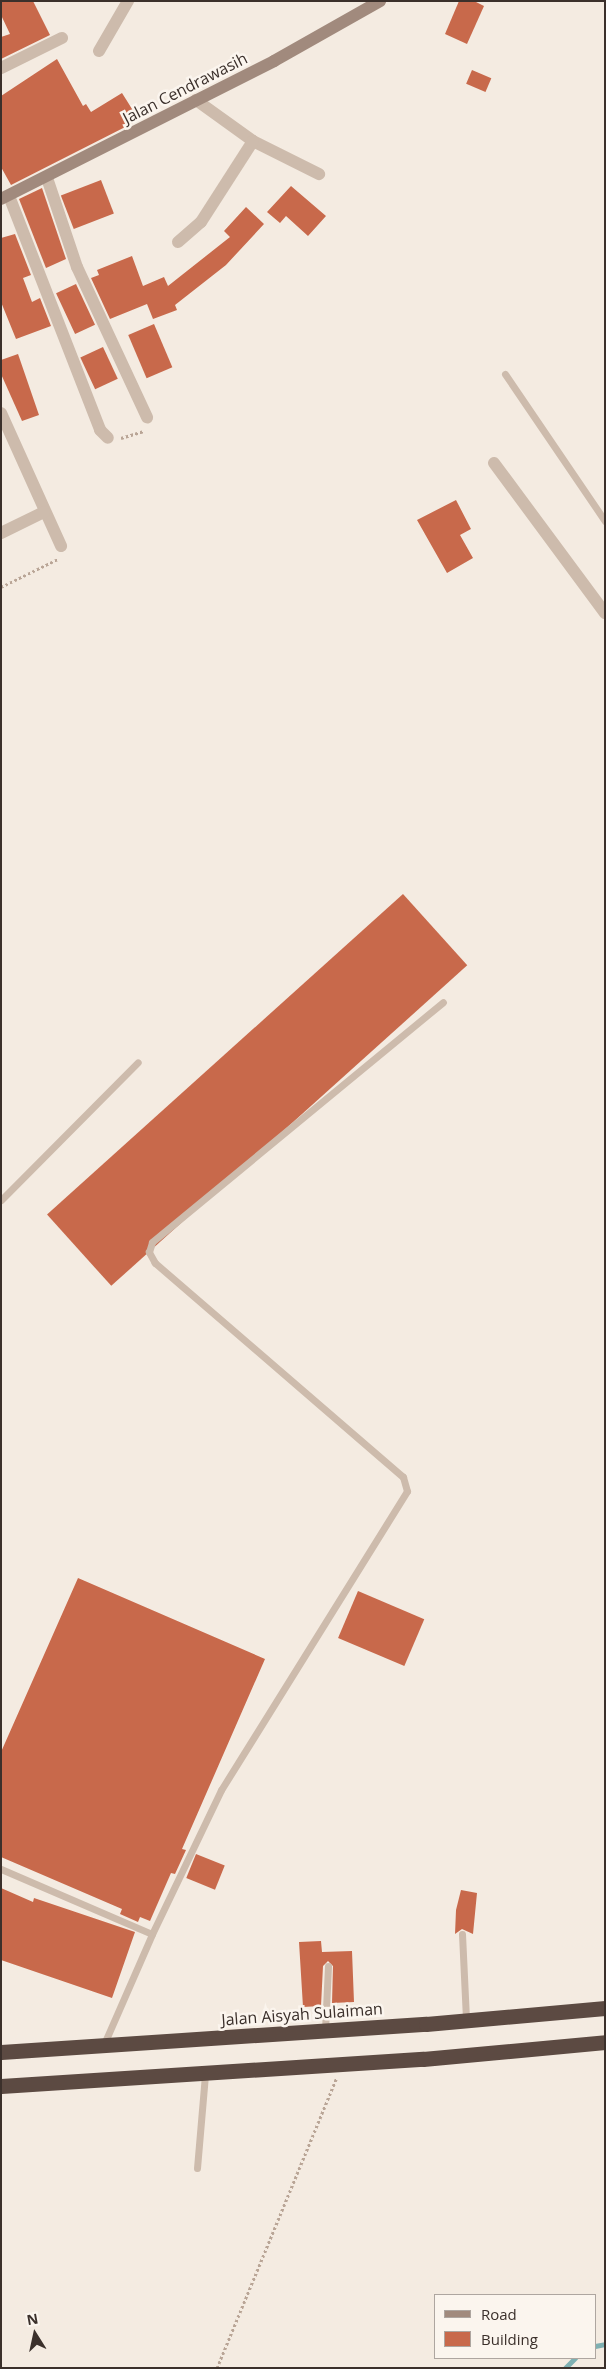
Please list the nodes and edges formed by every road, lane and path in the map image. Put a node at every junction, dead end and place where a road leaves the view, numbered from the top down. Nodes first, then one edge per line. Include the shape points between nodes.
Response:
1 (128, 1) edge
2 (380, 1) edge
3 (62, 38) dead end
4 (99, 51) dead end
5 (1, 68) edge
6 (196, 100) junction
7 (253, 141) junction
8 (319, 174) dead end
9 (47, 178) junction
10 (5, 198) edge
11 (178, 242) dead end
12 (505, 374) dead end
13 (1, 413) edge
14 (147, 417) joint
15 (108, 438) joint
16 (494, 463) dead end
17 (44, 512) junction
18 (605, 521) edge
19 (1, 533) edge
20 (61, 546) joint
21 (1, 587) edge
22 (605, 613) edge
23 (443, 1002) dead end
24 (138, 1062) dead end
25 (1, 1200) edge
26 (1, 1869) edge
27 (152, 1934) junction
28 (462, 1934) dead end
29 (328, 1966) dead end
30 (605, 2008) edge
31 (466, 2020) junction
32 (325, 2030) junction
33 (605, 2042) edge
34 (103, 2046) junction
35 (1, 2052) edge
36 (342, 2064) junction
37 (205, 2074) junction
38 (1, 2086) edge
39 (197, 2168) dead end
40 (217, 2368) edge

1 - 4 street
2 - 6 street, Jalan Cendrawasih
3 - 5 street
6 - 7 street
6 - 9 street, Jalan Cendrawasih
7 - 8 street
7 - 11 street via 201,222
9 - 10 street, Jalan Cendrawasih
9 - 14 street via 77,267
10 - 15 street via 100,430
12 - 18 lane
13 - 17 street
14 - 15 path via 148,427 144,431
16 - 22 street
17 - 19 street
17 - 20 street
20 - 21 path via 63,554 60,558
23 - 27 lane via 159,1236 149,1252 155,1263 403,1477 407,1490 221,1790
24 - 25 lane
26 - 27 lane
27 - 34 lane
28 - 31 lane
29 - 32 lane
30 - 31 highway, Jalan Aisyah Sulaiman
31 - 32 highway, Jalan Aisyah Sulaiman
32 - 34 highway, Jalan Aisyah Sulaiman
33 - 36 highway
34 - 35 highway, Jalan Aisyah Sulaiman
36 - 37 highway
36 - 40 path
37 - 38 highway
37 - 39 lane

